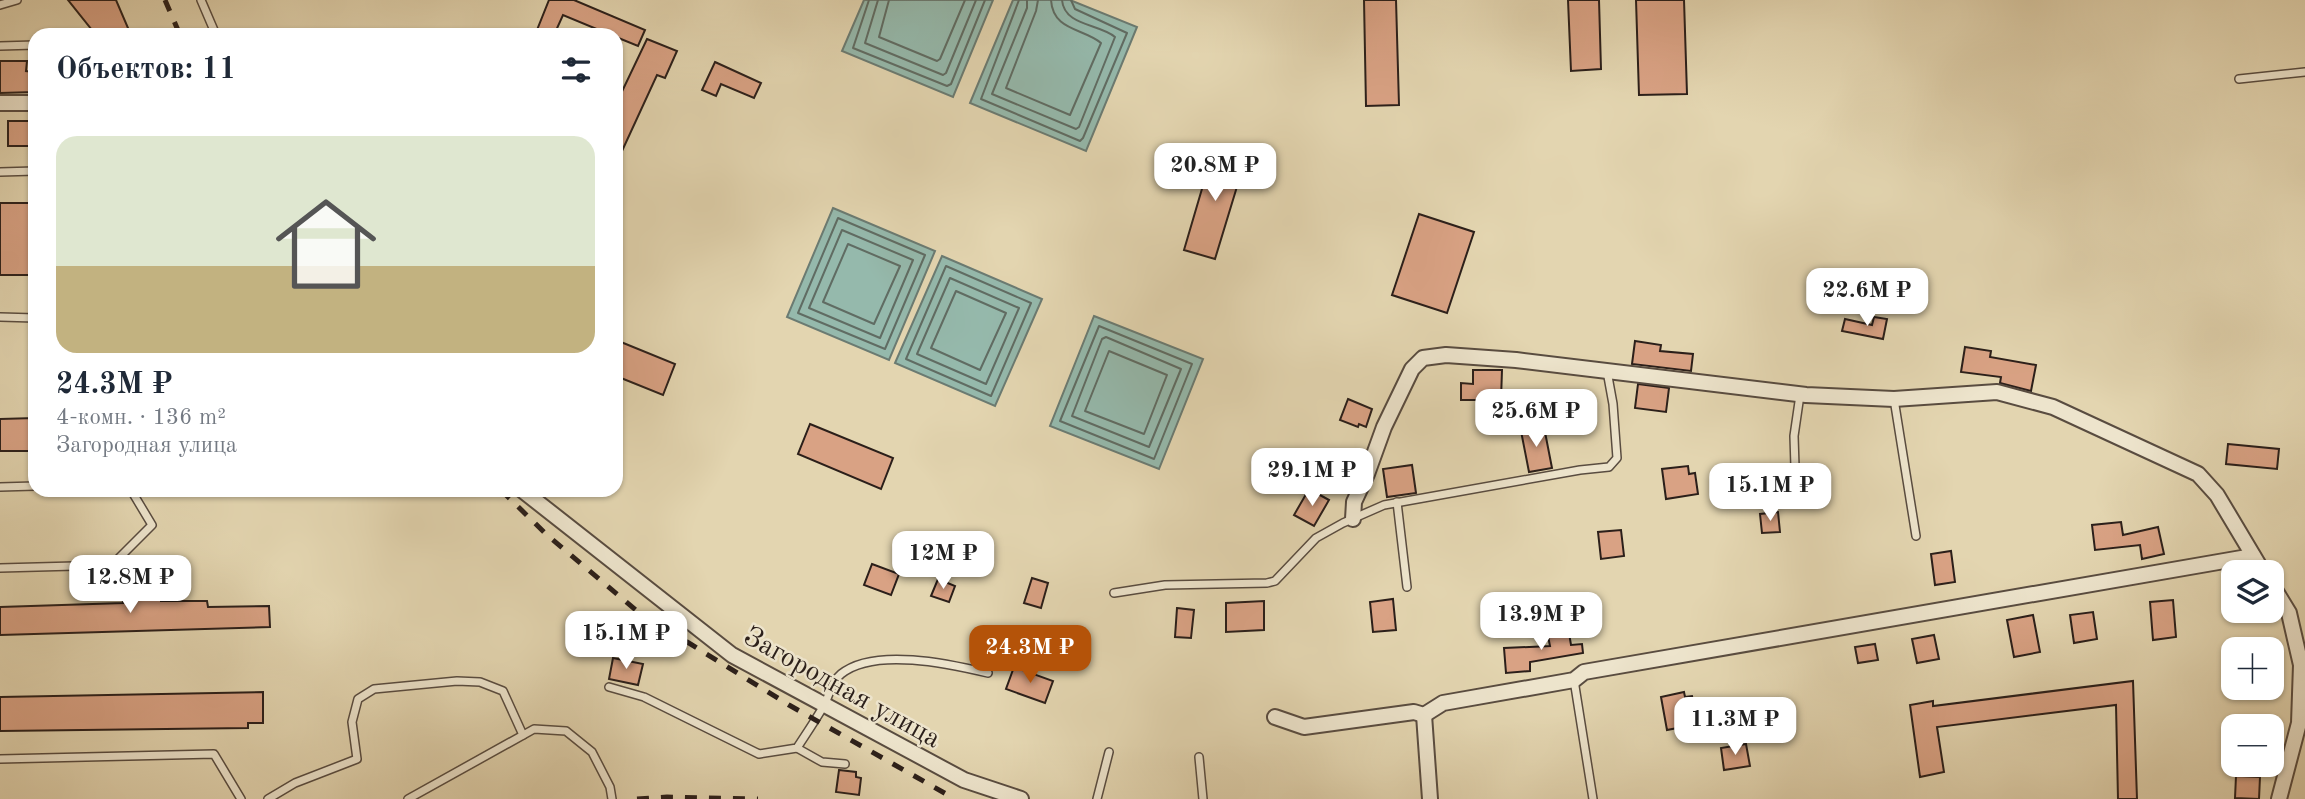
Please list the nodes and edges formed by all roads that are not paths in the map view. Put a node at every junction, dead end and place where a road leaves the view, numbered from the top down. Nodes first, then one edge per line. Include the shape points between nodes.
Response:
1 (17, 0) edge
2 (201, 0) edge
3 (0, 5) edge
4 (213, 28) edge
5 (28, 45) edge
6 (0, 46) edge
7 (2305, 72) edge
8 (2239, 79) dead end
9 (0, 103) edge
10 (28, 103) edge
11 (0, 172) edge
12 (28, 172) edge
13 (0, 317) edge
14 (28, 318) edge
15 (1607, 370) junction
16 (1800, 394) junction
17 (1894, 400) junction
18 (1795, 467) dead end
19 (0, 486) edge
20 (28, 486) edge
21 (135, 497) edge
22 (531, 497) edge
23 (1397, 502) junction
24 (1353, 519) junction
25 (1916, 536) dead end
26 (2253, 556) junction
27 (2256, 560) edge
28 (0, 568) edge
29 (1407, 587) dead end
30 (1114, 593) dead end
31 (2284, 605) edge
32 (988, 673) dead end
33 (1574, 680) junction
34 (610, 687) dead end
35 (825, 705) junction
36 (1424, 715) junction
37 (1275, 717) dead end
38 (523, 734) junction
39 (797, 748) junction
40 (1109, 752) dead end
41 (1199, 758) dead end
42 (0, 759) edge
43 (845, 764) dead end
44 (241, 799) edge
45 (268, 799) edge
46 (408, 799) edge
47 (612, 799) edge
48 (1021, 799) edge
49 (1097, 799) edge
50 (1203, 799) edge
51 (1430, 799) edge
52 (1593, 799) edge
53 (2279, 799) edge

1 - 3 lane
2 - 4 lane
5 - 6 lane
7 - 8 lane
9 - 10 street
11 - 12 lane
13 - 14 lane
15 - 16 street
15 - 23 lane via 1617,458 1609,467
15 - 24 street via 1446,355 1423,358 1412,369 1384,427 1354,502
16 - 17 street
16 - 18 lane
17 - 25 lane
17 - 26 street via 1997,392 2053,407 2198,474 2217,495
19 - 20 lane
21 - 28 lane via 152,525 112,565
22 - 35 street, Загородная улица via 732,654
23 - 24 lane
23 - 29 lane
24 - 30 lane via 1316,538 1275,581 1165,585
26 - 27 street
26 - 33 street via 1584,672
31 - 53 street via 2301,665 2298,723
32 - 35 lane via 920,661 862,663 840,675
33 - 36 street via 1443,703
33 - 52 lane
34 - 39 lane via 644,697 759,754
35 - 39 lane
35 - 48 street, Загородная улица via 964,780
36 - 37 street via 1415,712 1304,726
36 - 51 street
38 - 45 lane via 503,691 480,682 374,690 358,699 352,722 357,759 295,783
38 - 46 lane
38 - 47 lane via 534,729 566,731 592,752
39 - 43 lane via 822,762
40 - 49 lane
41 - 50 lane
42 - 44 lane via 215,754

